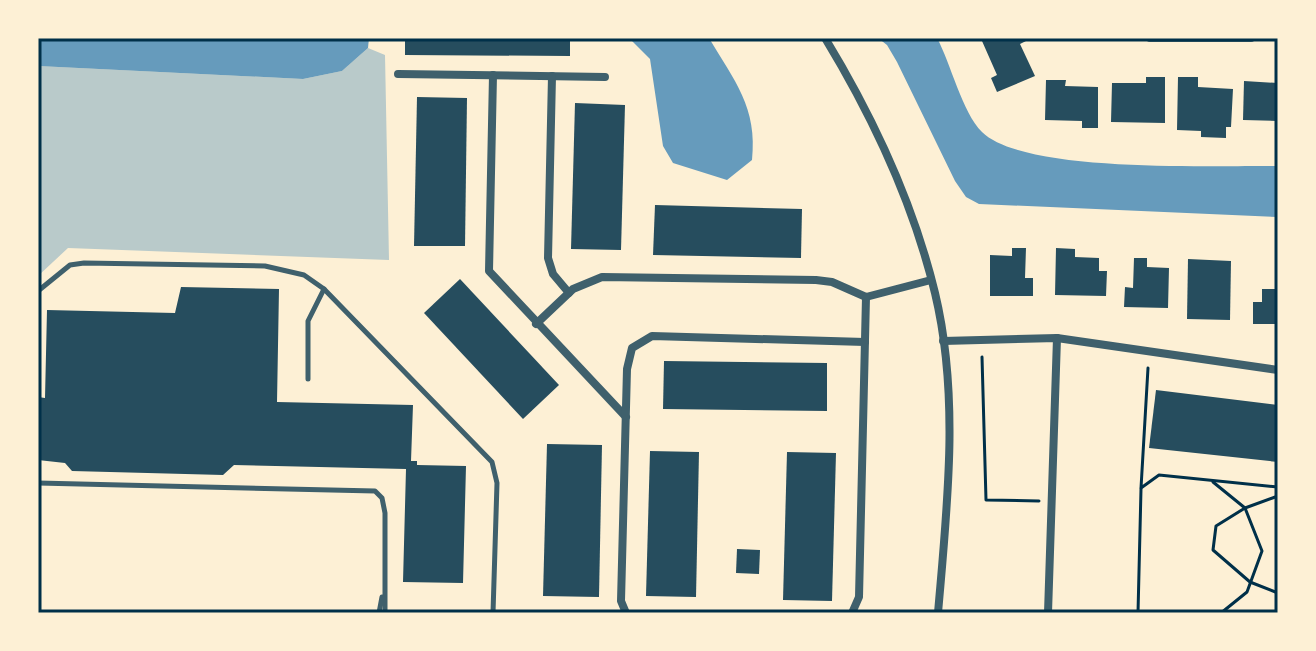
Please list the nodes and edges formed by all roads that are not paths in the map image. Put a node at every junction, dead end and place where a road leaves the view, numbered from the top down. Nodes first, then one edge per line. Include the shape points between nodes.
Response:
1 (825, 38) edge
2 (1150, 38) edge
3 (1251, 38) edge
4 (398, 74) dead end
5 (493, 75) junction
6 (552, 76) junction
7 (605, 77) dead end
8 (931, 280) junction
9 (324, 289) junction
10 (38, 291) edge
11 (569, 293) junction
12 (866, 297) junction
13 (536, 324) junction
14 (1057, 338) junction
15 (943, 341) junction
16 (865, 342) junction
17 (1278, 370) edge
18 (308, 379) dead end
19 (626, 417) junction
20 (38, 483) edge
21 (382, 613) edge
22 (493, 613) edge
23 (626, 613) edge
24 (852, 613) edge
25 (938, 613) edge
26 (1048, 613) edge

1 - 8 street via 886,152
2 - 3 street
4 - 5 street
5 - 6 street
5 - 13 street via 489,271
6 - 7 street
6 - 11 street via 548,258
8 - 12 street
8 - 15 street
9 - 10 lane via 285,268 102,262 70,265
9 - 18 lane via 308,321
9 - 22 lane via 492,462 497,483
11 - 12 street via 592,280 621,276 816,280
11 - 13 street
12 - 16 street
13 - 19 street
14 - 15 street
14 - 17 street
14 - 26 street
15 - 25 street via 949,454
16 - 19 street via 652,336 627,357
16 - 24 street via 859,597
19 - 23 street via 621,601
20 - 21 lane via 375,491 385,513

